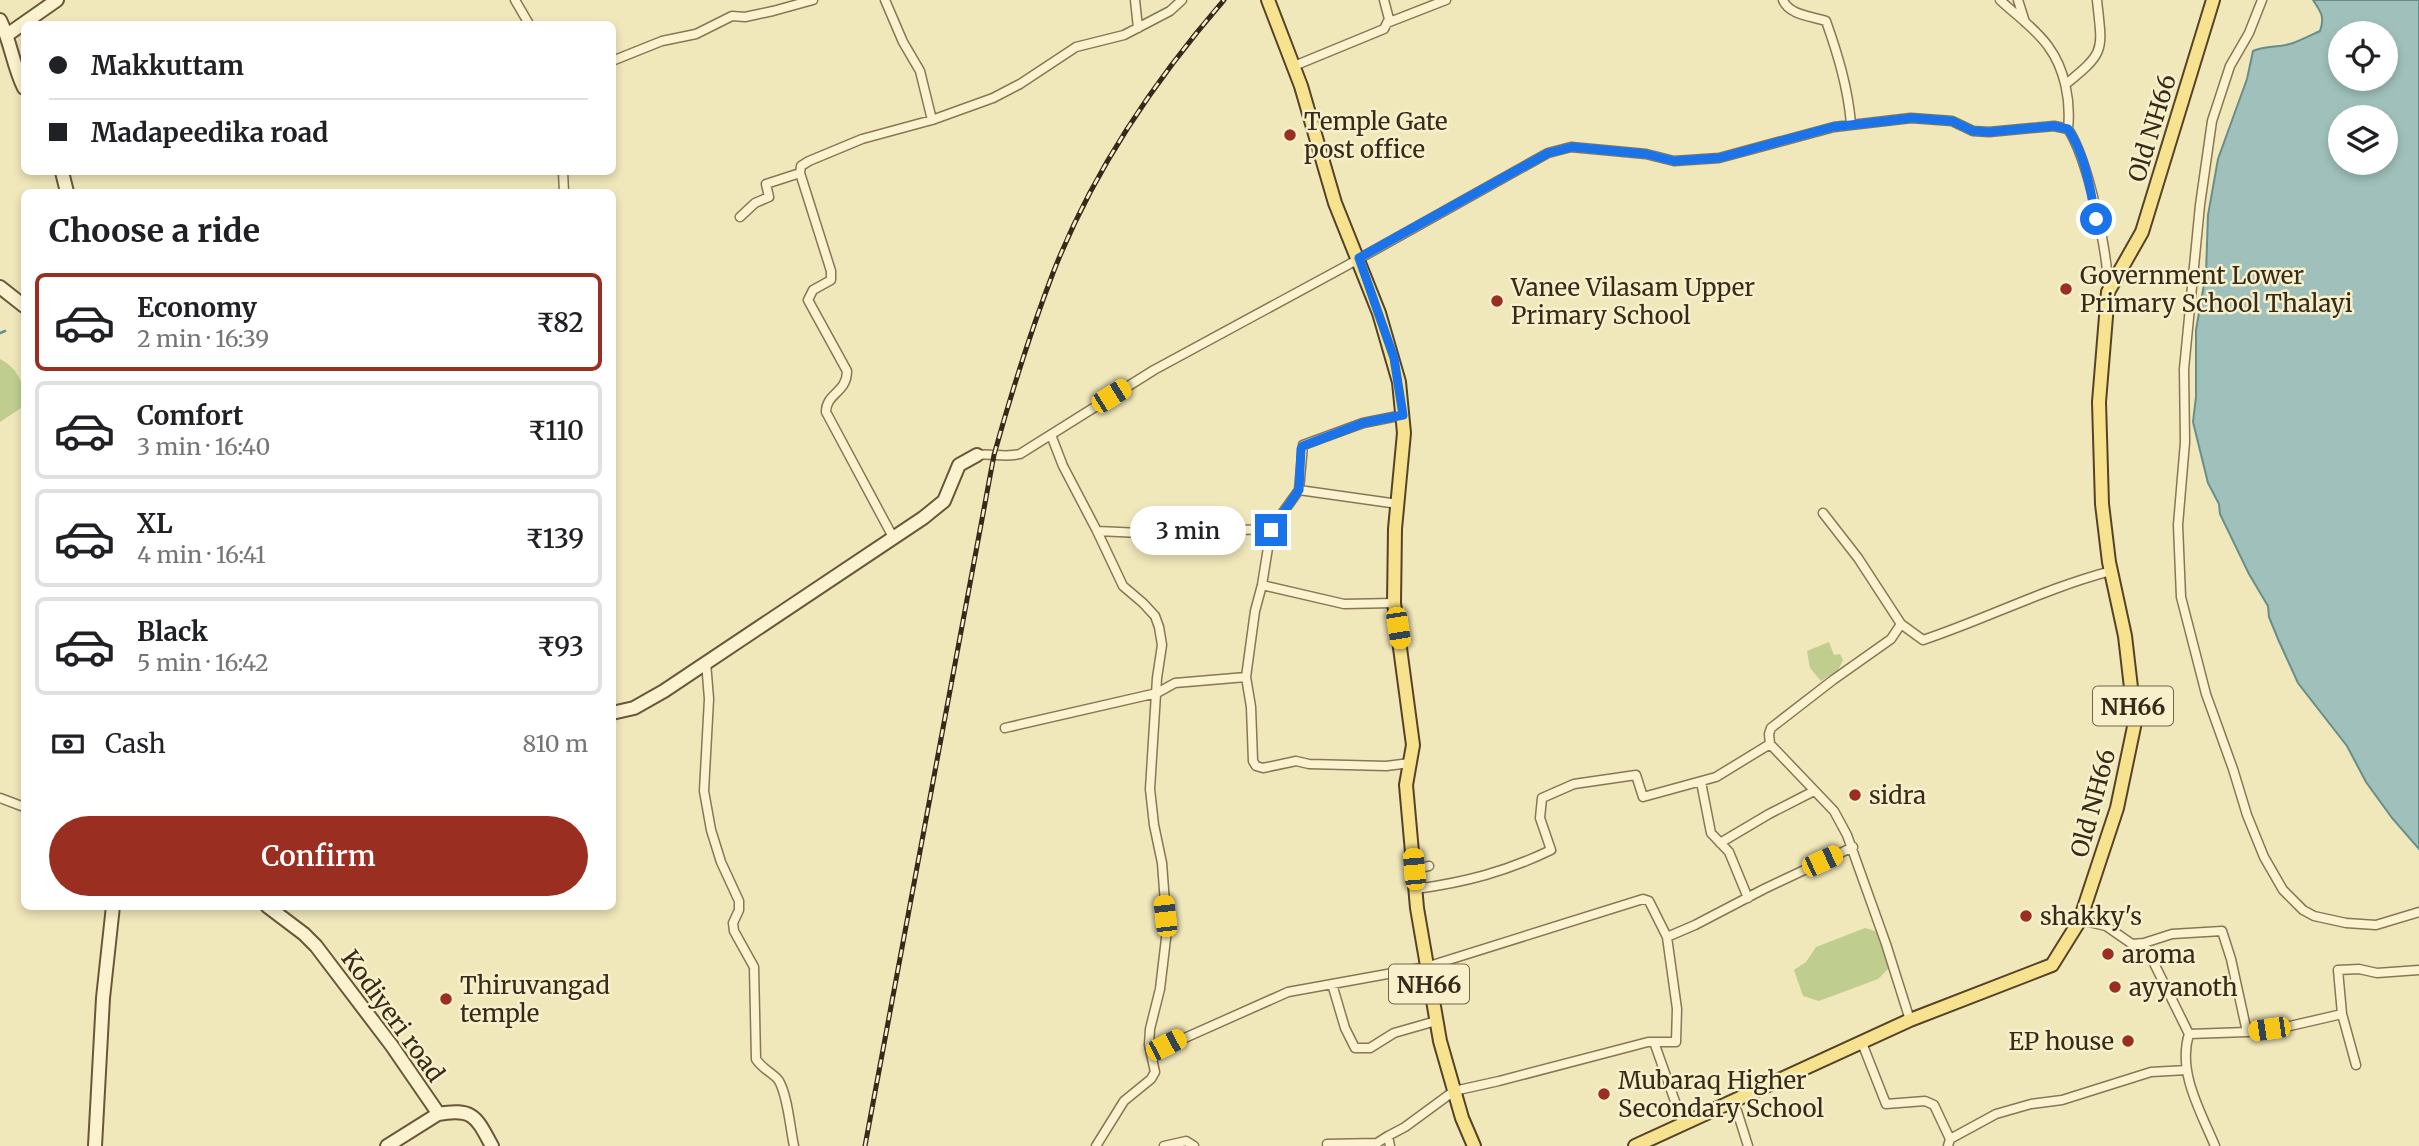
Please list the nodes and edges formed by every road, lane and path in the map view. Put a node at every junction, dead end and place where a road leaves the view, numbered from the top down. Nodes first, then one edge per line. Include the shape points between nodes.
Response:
1 (57, 0) edge
2 (515, 0) edge
3 (813, 0) edge
4 (885, 0) edge
5 (1135, 0) edge
6 (1182, 0) edge
7 (1268, 0) edge
8 (1384, 0) edge
9 (1446, 0) edge
10 (1783, 0) edge
11 (2000, 0) edge
12 (2018, 0) edge
13 (2098, 0) edge
14 (2213, 0) edge
15 (2262, 0) edge
16 (0, 20) edge
17 (27, 21) edge
18 (527, 21) edge
19 (2025, 22) junction
20 (1387, 23) junction
21 (21, 25) edge
22 (1138, 28) junction
23 (7, 35) junction
24 (616, 59) edge
25 (1294, 66) junction
26 (21, 82) edge
27 (2066, 84) junction
28 (932, 121) junction
29 (1852, 124) junction
30 (2068, 129) junction
31 (800, 173) junction
32 (740, 217) dead end
33 (1359, 258) junction
34 (0, 287) edge
35 (2108, 292) junction
36 (21, 304) edge
37 (1403, 415) junction
38 (1051, 435) junction
39 (977, 455) joint
40 (1299, 490) junction
41 (1398, 504) junction
42 (1823, 513) dead end
43 (1271, 530) junction
44 (1097, 531) junction
45 (894, 539) junction
46 (2111, 571) junction
47 (1262, 585) junction
48 (1394, 603) junction
49 (1901, 624) junction
50 (706, 662) junction
51 (1246, 677) junction
52 (1157, 693) junction
53 (616, 712) edge
54 (1005, 728) dead end
55 (1770, 744) junction
56 (1410, 764) junction
57 (1701, 782) junction
58 (1814, 791) junction
59 (0, 798) edge
60 (21, 806) edge
61 (1720, 843) junction
62 (1853, 847) junction
63 (1429, 866) dead end
64 (1414, 869) junction
65 (1416, 889) junction
66 (1748, 898) junction
67 (113, 910) edge
68 (272, 910) edge
69 (2419, 912) edge
70 (2080, 920) junction
71 (1667, 937) junction
72 (2144, 943) junction
73 (1426, 967) junction
74 (2419, 970) edge
75 (1332, 984) junction
76 (2342, 1014) junction
77 (1910, 1020) junction
78 (1436, 1021) junction
79 (2247, 1032) junction
80 (2189, 1034) junction
81 (1654, 1042) junction
82 (1862, 1043) junction
83 (1151, 1053) junction
84 (2356, 1065) dead end
85 (2187, 1070) junction
86 (1454, 1091) junction
87 (1731, 1102) junction
88 (438, 1114) junction
89 (1683, 1124) junction
90 (1388, 1136) junction
91 (1949, 1142) edge
92 (1327, 1144) dead end
93 (95, 1146) edge
94 (387, 1146) edge
95 (492, 1146) edge
96 (794, 1146) edge
97 (1096, 1146) edge
98 (1164, 1146) edge
99 (1194, 1146) edge
100 (1390, 1146) edge
101 (1474, 1146) edge
102 (1635, 1146) edge
103 (1748, 1146) edge
104 (2215, 1146) edge

1 - 17 street
2 - 18 street
3 - 24 street via 732,16 696,34 662,41
4 - 28 street via 920,71
5 - 22 street
6 - 22 street
7 - 25 main road
8 - 20 street
9 - 20 street
10 - 29 street via 1795,13 1826,22
11 - 19 street
12 - 19 street
13 - 27 street via 2102,28 2098,54
14 - 35 main road, Old NH66 / NH66 via 2142,232
15 - 69 street via 2230,66 2212,121 2200,205 2184,369 2185,442 2178,525 2181,597 2192,647 2247,815 2276,880 2303,910 2325,919 2376,925
16 - 23 street
19 - 27 street via 2049,47
20 - 25 street via 1375,35
21 - 23 street
22 - 28 street via 1076,47 1020,84
23 - 26 street
25 - 33 main road via 1335,203
27 - 30 street
28 - 31 street via 862,139 809,161
29 - 30 street via 1912,118 1952,121 1973,131
29 - 33 street via 1719,158 1674,161 1572,147 1548,153
30 - 35 street via 2087,173
31 - 32 street via 766,184 769,197
31 - 45 street via 831,276 808,300 847,371 847,380 826,405 826,412
33 - 37 main road via 1394,358
33 - 38 street via 1165,364
34 - 36 street
35 - 46 main road, Old NH66 / NH66 via 2099,402 2102,504
37 - 40 street via 1363,423 1303,446
37 - 41 main road
38 - 39 street via 1020,454
38 - 44 street
39 - 45 street via 958,465 950,491 939,506
40 - 41 street
40 - 43 street
41 - 48 main road
42 - 49 street
43 - 44 street
43 - 47 street
44 - 52 street via 1122,586 1149,609 1159,627 1162,645
45 - 50 street
46 - 49 street via 1923,640
46 - 70 main road, Old NH66 / NH66 via 2125,636 2134,722 2117,808
47 - 48 street via 1343,604
47 - 51 street
48 - 56 main road via 1413,745
49 - 55 street via 1891,639 1771,728
50 - 53 street via 634,708
50 - 96 street via 709,699 704,791 711,830 740,905 734,931 754,967 756,1059 778,1078 783,1089
51 - 52 street via 1175,684
51 - 56 street via 1256,766 1296,761
52 - 54 street
52 - 83 street via 1150,789 1167,930 1150,1029
55 - 57 street via 1723,774
55 - 58 street
56 - 64 main road, NH66 via 1406,785
57 - 61 street via 1711,834
57 - 65 street via 1643,797 1636,775 1574,784 1542,798 1540,818 1551,850 1514,868
58 - 61 street
58 - 62 street via 1834,811
59 - 60 street
61 - 66 street via 1729,852
62 - 66 street
62 - 77 street
63 - 64 street
64 - 65 main road, NH66
65 - 73 main road, NH66
66 - 71 street
67 - 93 street
68 - 88 street, Kodiyeri road via 316,946
70 - 72 street via 2106,926 2132,944
70 - 77 main road, Old NH66 / NH66 via 2052,965
71 - 73 street via 1656,910 1643,899
71 - 81 street via 1677,1009 1676,1042
72 - 79 street via 2172,934 2222,932
72 - 80 street
73 - 75 street
73 - 78 main road, NH66
74 - 76 street via 2339,970
75 - 78 street via 1355,1048 1370,1048 1394,1033
75 - 83 street via 1288,992
76 - 79 street
76 - 84 street
77 - 82 main road, Old NH66 / NH66
78 - 86 main road, NH66
79 - 80 street
80 - 85 street
81 - 86 street
81 - 89 street
82 - 87 main road, Old NH66 / NH66
82 - 91 street via 1886,1104 1925,1101 1934,1105
83 - 97 street via 1155,1072 1151,1079 1124,1101
85 - 91 street via 2151,1072 2062,1100 1996,1114
85 - 104 street
86 - 90 street
86 - 101 main road, NH66
87 - 89 main road, Old NH66 / NH66
87 - 103 street
88 - 94 street, Kodiyeri road
88 - 95 street via 470,1114 484,1128
89 - 102 main road, Old NH66 / NH66
90 - 92 street via 1377,1143
90 - 100 street
98 - 99 street via 1186,1141

